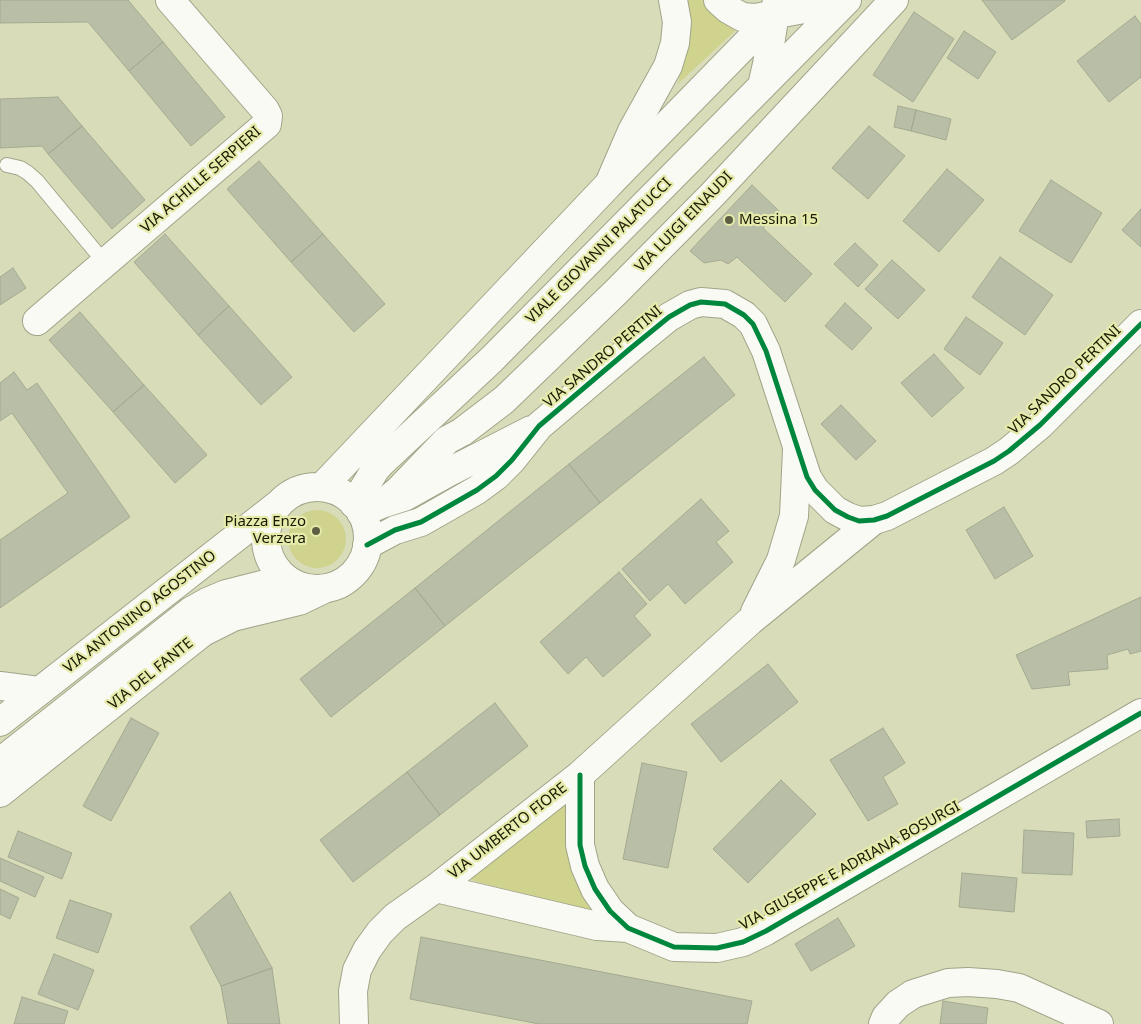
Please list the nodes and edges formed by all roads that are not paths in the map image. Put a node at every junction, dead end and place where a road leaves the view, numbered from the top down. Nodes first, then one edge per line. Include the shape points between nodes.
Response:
1 (170, 0) edge
2 (674, 0) edge
3 (718, 0) edge
4 (836, 0) edge
5 (847, 0) edge
6 (894, 0) edge
7 (780, 4) edge
8 (762, 86) junction
9 (7, 165) dead end
10 (609, 184) junction
11 (105, 263) junction
12 (37, 321) dead end
13 (1141, 324) edge
14 (539, 426) junction
15 (462, 432) junction
16 (797, 450) junction
17 (449, 472) junction
18 (322, 487) junction
19 (280, 503) junction
20 (366, 507) junction
21 (874, 520) junction
22 (394, 530) junction
23 (367, 545) junction
24 (285, 579) junction
25 (322, 590) junction
26 (750, 621) junction
27 (0, 686) edge
28 (39, 691) junction
29 (1139, 716) edge
30 (0, 722) edge
31 (0, 762) edge
32 (580, 775) junction
33 (0, 793) edge
34 (436, 888) junction
35 (628, 928) junction
36 (354, 1024) edge
37 (883, 1024) edge
38 (1099, 1024) edge

1 - 11 street, VIA ACHILLE SERPIERI via 265,110 267,124
2 - 10 street via 676,43 668,66 632,131
3 - 7 street via 742,17 755,18
4 - 7 street via 815,7
5 - 8 street, VIALE GIOVANNI PALATUCCI
6 - 15 street, VIA LUIGI EINAUDI via 713,194 616,292 504,400
7 - 8 street
7 - 10 street
8 - 20 street, VIALE GIOVANNI PALATUCCI via 492,359 374,470
9 - 11 lane via 20,168 37,180
10 - 18 street
11 - 12 street, VIA ACHILLE SERPIERI
13 - 21 street, VIA SANDRO PERTINI via 1010,451 905,508
14 - 16 street, VIA SANDRO PERTINI via 669,317 690,305 713,302 725,304 744,315 760,336
14 - 17 street
14 - 22 street via 496,476 421,522
15 - 17 street
15 - 20 street, VIA LUIGI EINAUDI via 447,440 399,490
16 - 21 street, VIA SANDRO PERTINI via 807,477 824,501 848,518
16 - 26 street, VIA UMBERTO FIORE via 794,516 781,560
17 - 20 street via 404,496
17 - 22 street via 446,485 436,501 414,512
18 - 19 street via 292,493
18 - 20 street
19 - 24 street via 270,517 266,533 267,550
19 - 28 street, VIA ANTONINO AGOSTINO
20 - 23 street
21 - 26 street, VIA UMBERTO FIORE
22 - 23 street
23 - 25 street via 360,564 347,580
24 - 25 street via 296,586
24 - 31 street, VIA ANTONINO AGOSTINO via 226,594 191,612
25 - 33 street, VIA DEL FANTE via 299,601 233,617 203,632
26 - 32 street, VIA UMBERTO FIORE
27 - 28 street
28 - 30 street, VIA ANTONINO AGOSTINO
29 - 35 street, VIA GIUSEPPE E ADRIANA BOSURGI via 743,942 717,948 674,947
32 - 34 street, VIA UMBERTO FIORE
32 - 35 street, VIA GIUSEPPE E ADRIANA BOSURGI via 580,845 585,866 605,904
34 - 35 street, VIA GIUSEPPE E ADRIANA BOSURGI via 598,926
34 - 36 street, VIA UMBERTO FIORE via 395,917 367,950 357,970 353,991
37 - 38 street via 898,1004 913,994 948,983 968,982 1019,988

